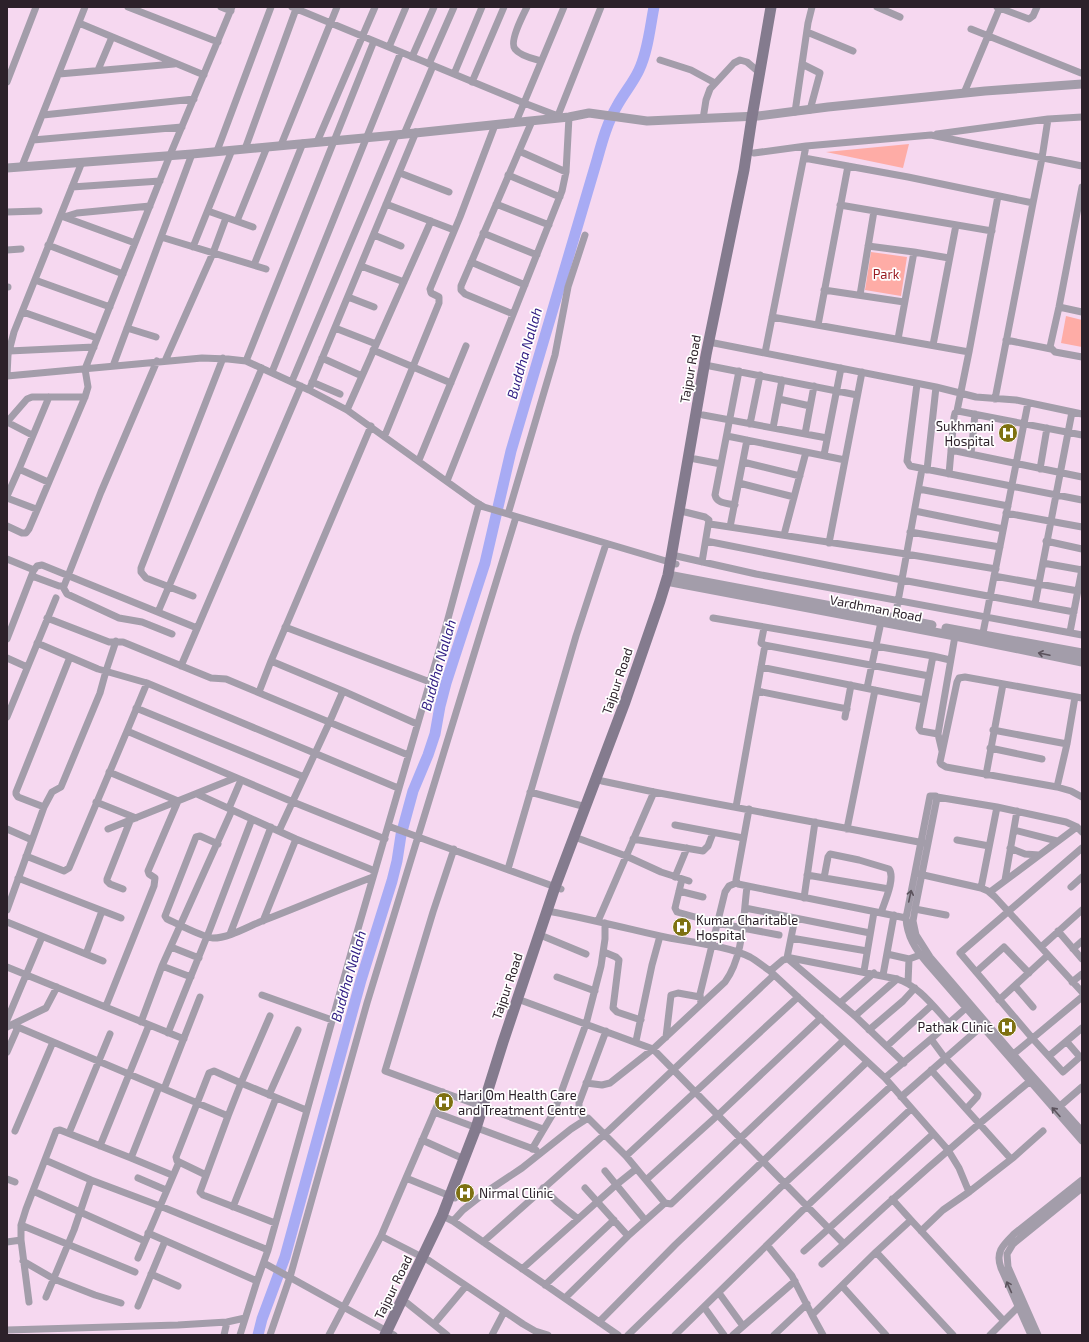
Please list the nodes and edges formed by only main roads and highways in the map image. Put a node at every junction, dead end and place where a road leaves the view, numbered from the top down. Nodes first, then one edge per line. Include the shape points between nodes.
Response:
1 (771, 7) edge
2 (777, 7) edge
3 (755, 117) junction
4 (712, 343) junction
5 (708, 365) junction
6 (674, 559) junction
7 (670, 579) junction
8 (558, 888) junction
9 (486, 1108) junction
10 (479, 1129) junction
11 (452, 1197) junction
12 (425, 1259) junction
13 (390, 1334) edge

1 - 3 main road, Tajpur Road
2 - 3 main road, Tajpur Road
3 - 4 main road, Tajpur Road
3 - 4 main road, Tajpur Road via 754,153
4 - 5 main road, Tajpur Road
5 - 6 main road, Tajpur Road
5 - 6 main road, Tajpur Road via 703,415
6 - 7 main road, Tajpur Road
7 - 8 main road, Tajpur Road
7 - 8 main road, Tajpur Road via 666,603 602,781
8 - 9 main road, Tajpur Road via 545,937
8 - 9 main road, Tajpur Road via 503,1042
9 - 10 main road, Tajpur Road
10 - 11 main road, Tajpur Road
10 - 11 main road, Tajpur Road via 464,1159
11 - 12 main road, Tajpur Road
11 - 12 main road, Tajpur Road via 450,1220
12 - 13 main road, Tajpur Road
12 - 13 main road, Tajpur Road via 407,1303

